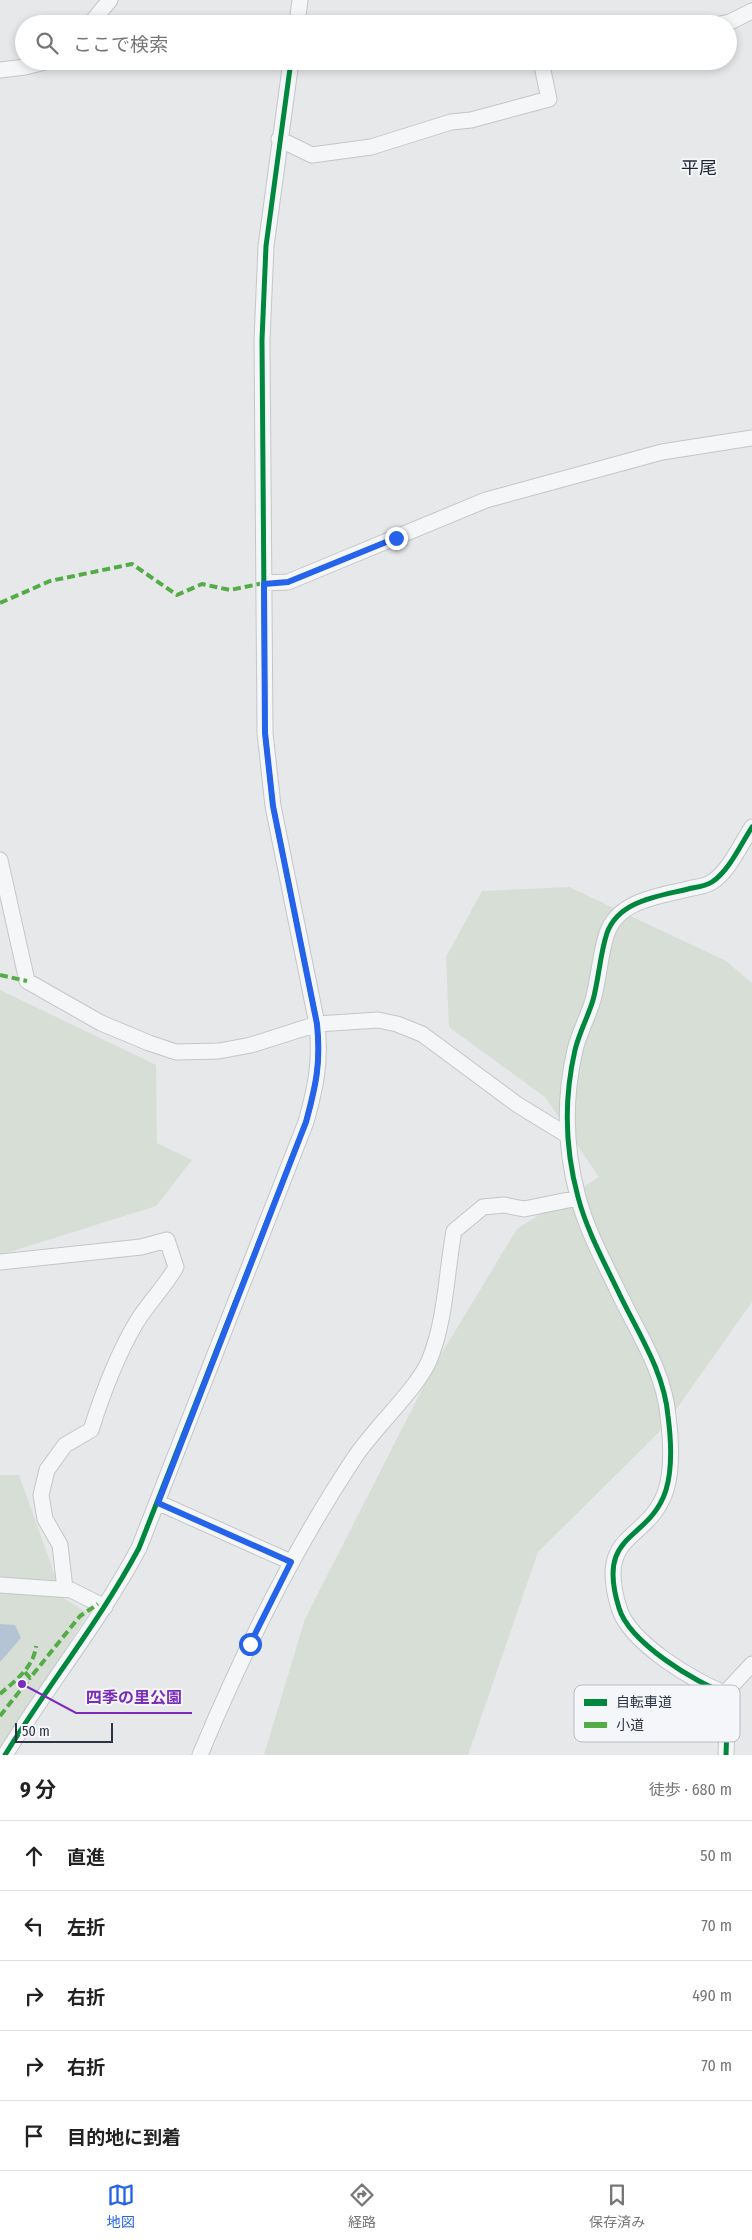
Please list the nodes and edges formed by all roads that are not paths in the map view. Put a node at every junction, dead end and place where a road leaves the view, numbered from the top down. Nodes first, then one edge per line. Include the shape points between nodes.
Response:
1 (110, 0) edge
2 (300, 0) edge
3 (752, 11) edge
4 (98, 15) edge
5 (298, 15) edge
6 (737, 18) edge
7 (15, 68) edge
8 (0, 70) edge
9 (290, 70) edge
10 (543, 70) edge
11 (279, 139) junction
12 (752, 438) edge
13 (264, 584) junction
14 (752, 827) edge
15 (0, 860) edge
16 (317, 1024) junction
17 (568, 1135) junction
18 (578, 1198) junction
19 (0, 1262) edge
20 (158, 1503) junction
21 (291, 1562) junction
22 (0, 1585) edge
23 (65, 1589) junction
24 (105, 1607) junction
25 (752, 1664) edge
26 (711, 1685) edge
27 (733, 1685) edge
28 (726, 1742) edge
29 (5, 1755) edge
30 (200, 1755) edge
31 (726, 1755) edge

1 - 4 street
2 - 5 street
3 - 6 street
7 - 8 street
9 - 11 street
10 - 11 street via 549,99 471,120 451,122 371,147 312,155
11 - 13 street via 266,246 262,340
12 - 13 street via 662,452 486,500 288,582
13 - 16 street via 265,733 273,806
14 - 17 street via 722,873 711,883 639,902 619,912 607,932 593,1001 576,1048 568,1088
15 - 16 street via 27,981 101,1023 176,1052 219,1051 251,1045
16 - 17 street via 378,1020 422,1034 518,1105
16 - 20 street via 320,1052 316,1087 306,1122
17 - 18 street
18 - 21 street via 524,1209 504,1205 483,1208 454,1231 439,1326 428,1362 355,1456
18 - 26 street via 626,1308 659,1372 668,1414 670,1461 666,1490 656,1510 616,1552 612,1580 619,1611 627,1626 646,1646
19 - 23 street via 141,1247 167,1240 176,1267 137,1322 123,1348 110,1374 91,1430 65,1445 47,1470 41,1495 46,1519 60,1545
20 - 21 street
20 - 24 street via 139,1548
21 - 30 street via 228,1687
22 - 23 street
23 - 24 street
24 - 29 street via 31,1712
25 - 27 street
28 - 31 street

